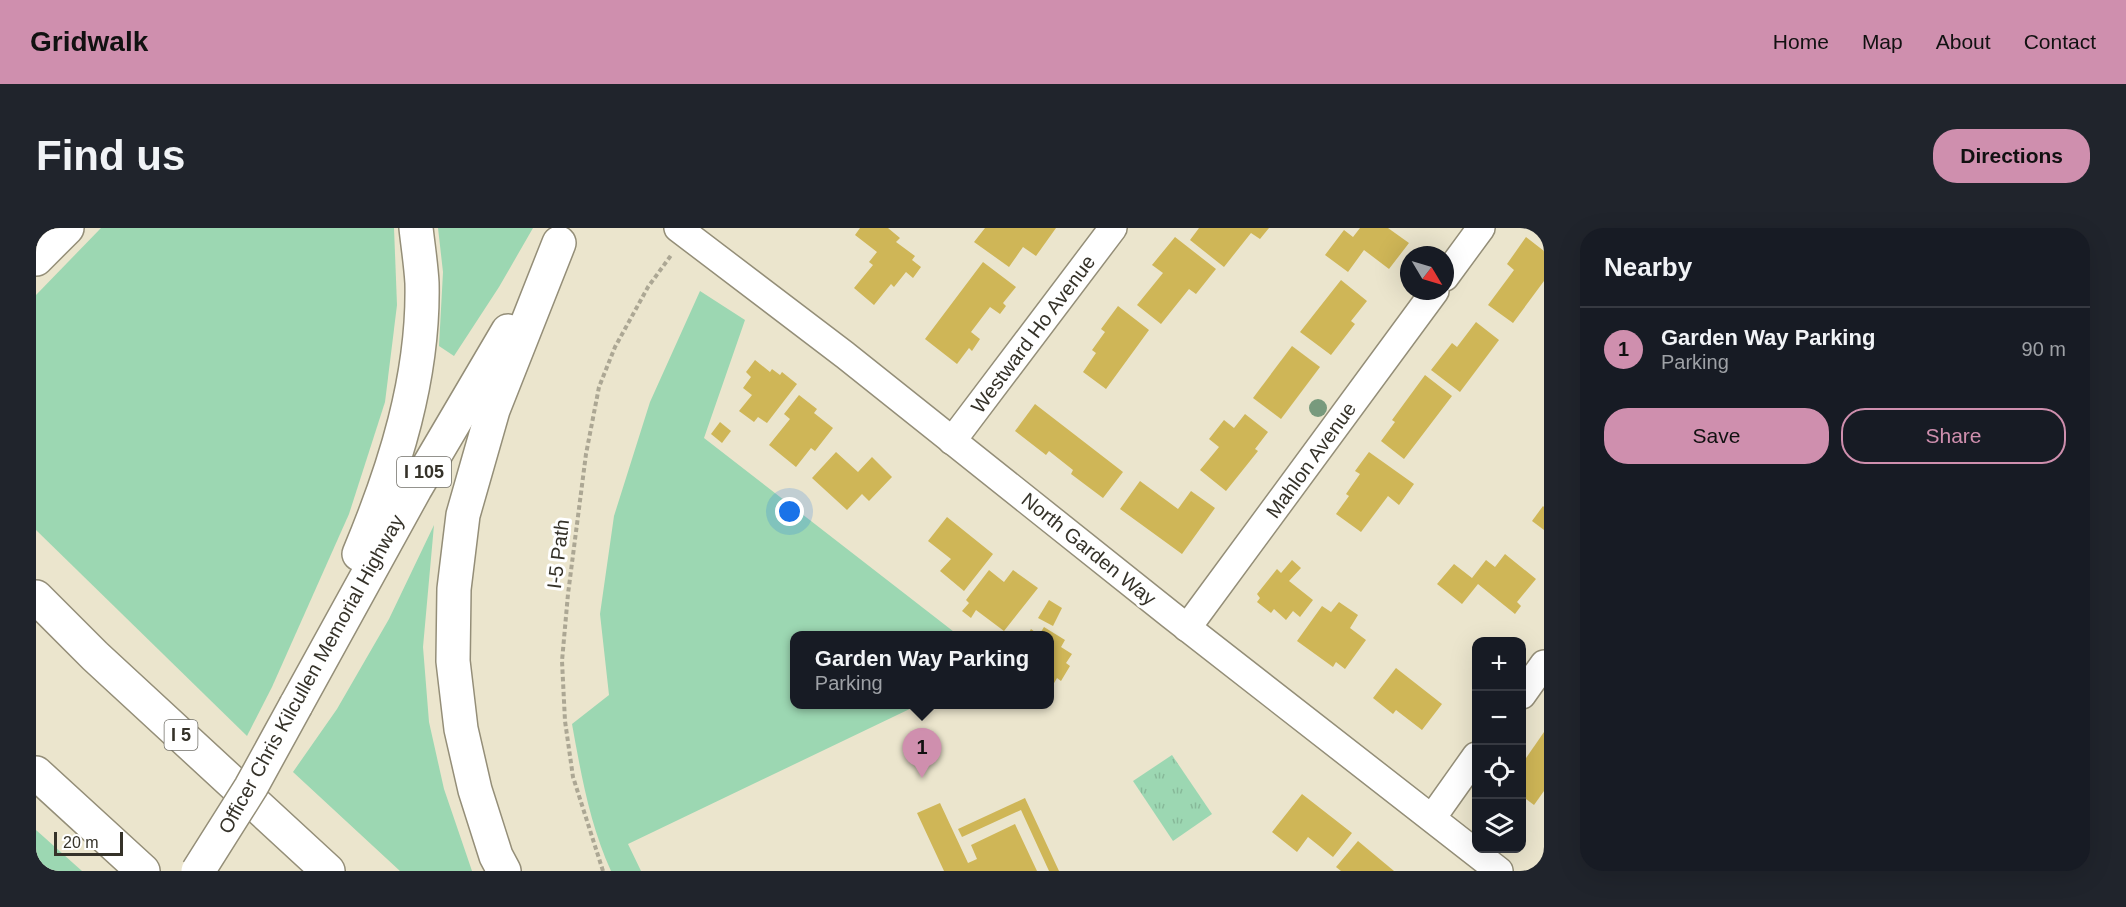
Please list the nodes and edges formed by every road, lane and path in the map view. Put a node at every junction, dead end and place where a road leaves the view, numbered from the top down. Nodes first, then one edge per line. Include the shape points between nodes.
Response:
1 (67, 228) edge
2 (416, 228) edge
3 (678, 228) edge
4 (1113, 228) edge
5 (1481, 228) edge
6 (563, 236) edge
7 (671, 256) dead end
8 (36, 259) edge
9 (1454, 265) edge
10 (1428, 300) edge
11 (952, 441) junction
12 (36, 597) edge
13 (1187, 628) junction
14 (1544, 664) edge
15 (1524, 691) edge
16 (296, 705) junction
17 (1472, 762) edge
18 (36, 775) edge
19 (1432, 818) junction
20 (120, 871) edge
21 (143, 871) edge
22 (198, 871) edge
23 (328, 871) edge
24 (504, 871) edge
25 (603, 871) edge
26 (1499, 871) edge

1 - 8 highway
2 - 16 highway via 422,282 420,329 405,422 372,523
3 - 11 street, North Garden Way
4 - 11 street, Westward Ho Avenue
5 - 9 street
6 - 16 highway, Officer Chris Kilcullen Memorial Highway / I 105 via 415,489
6 - 24 highway via 493,410 463,514 454,589 453,661 460,729 475,790
7 - 25 path, I-5 Path via 648,287 599,387 568,594 562,662 573,777
10 - 13 street, Mahlon Avenue
11 - 13 street, North Garden Way
12 - 23 highway, I 5
13 - 19 street, North Garden Way
14 - 15 street
16 - 22 highway, Officer Chris Kilcullen Memorial Highway / I 105, bridge
17 - 19 street
18 - 20 highway
18 - 21 highway
19 - 26 street, North Garden Way

